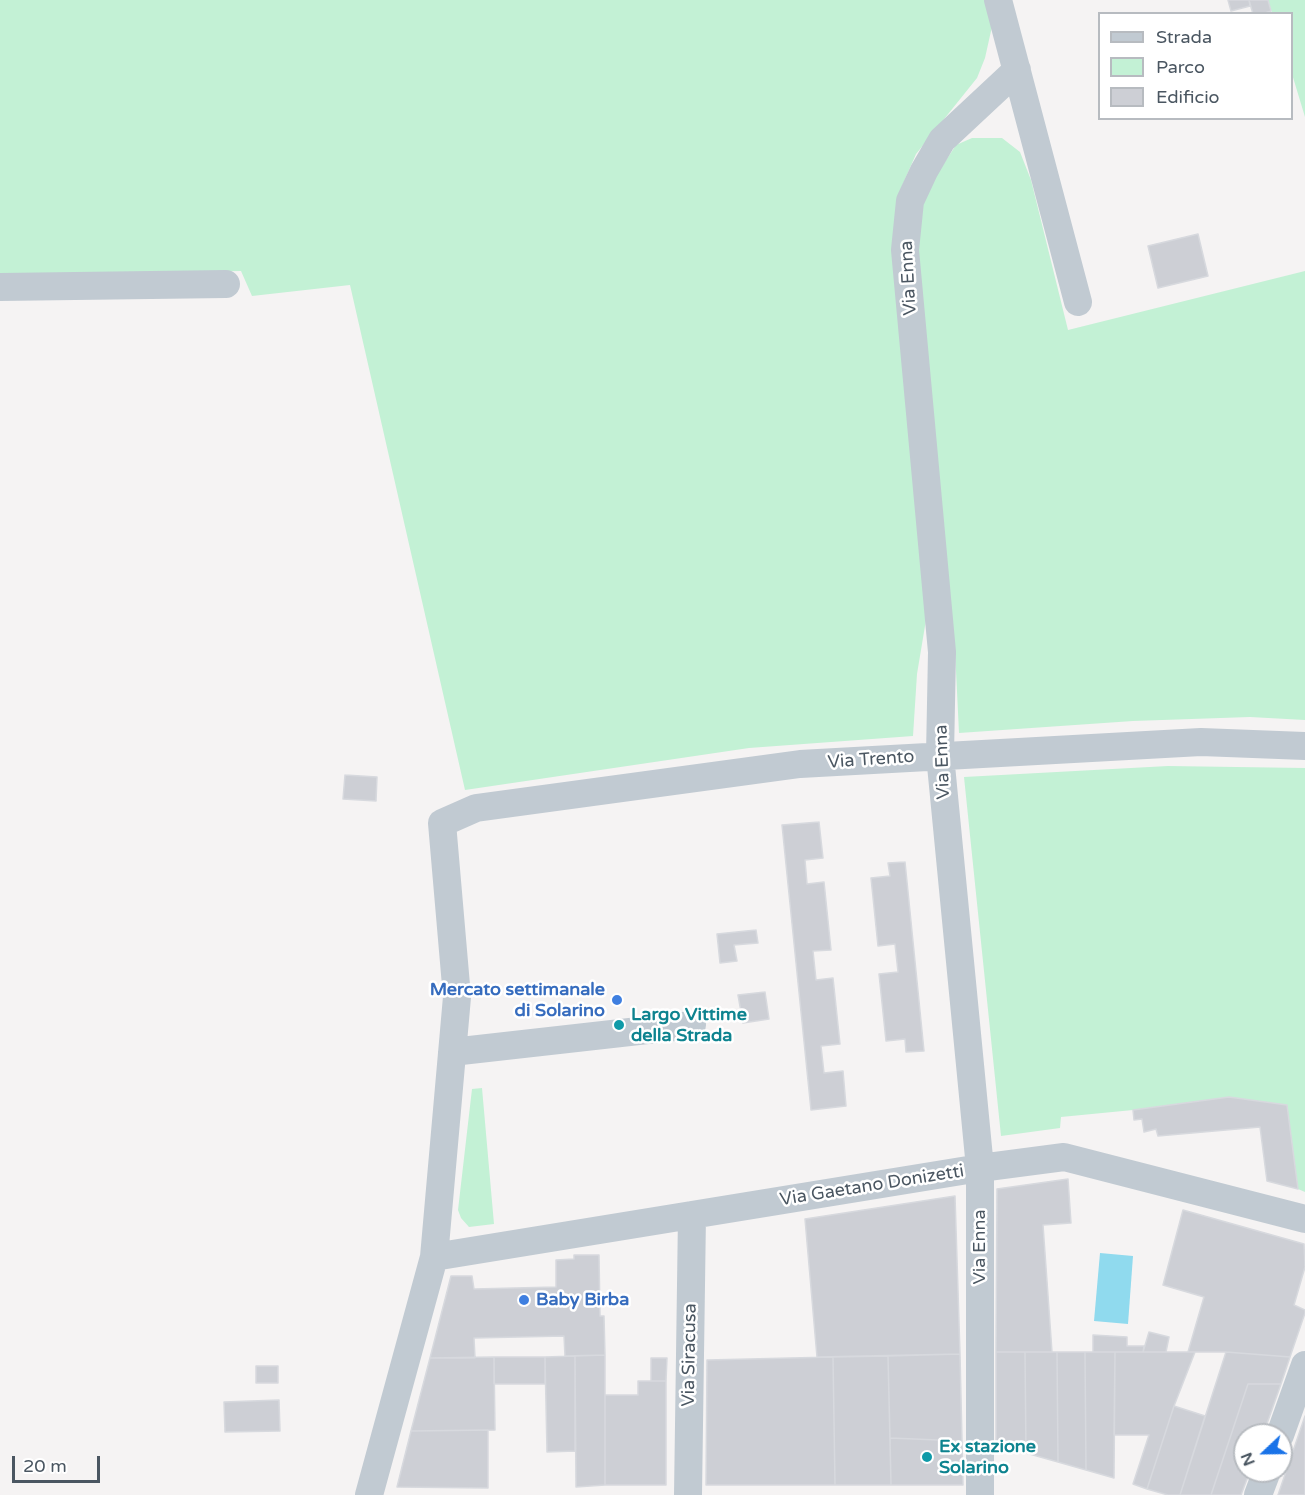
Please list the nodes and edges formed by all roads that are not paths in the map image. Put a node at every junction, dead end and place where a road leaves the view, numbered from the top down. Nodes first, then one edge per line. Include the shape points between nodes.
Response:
1 (998, 0) edge
2 (1017, 70) junction
3 (226, 284) dead end
4 (0, 287) edge
5 (1078, 302) dead end
6 (1305, 746) edge
7 (940, 755) junction
8 (692, 1025) dead end
9 (452, 1052) junction
10 (980, 1168) junction
11 (692, 1215) junction
12 (1305, 1219) edge
13 (434, 1257) junction
14 (1305, 1365) edge
15 (1284, 1423) edge
16 (369, 1495) edge
17 (688, 1495) edge
18 (980, 1495) edge

1 - 2 street
2 - 5 street
2 - 7 street, Via Enna via 942,140 910,201 905,250 942,652
3 - 4 street
6 - 7 street, Via Trento via 1201,742
7 - 9 street, Via Trento via 800,764 635,786 476,808 442,823 457,997
7 - 10 street, Via Enna
8 - 9 street
9 - 13 street
10 - 11 street, Via Gaetano Donizetti
10 - 12 street, Via Gaetano Donizetti via 1064,1157
10 - 18 street, Via Enna
11 - 13 street, Via Gaetano Donizetti
11 - 17 street, Via Siracusa
13 - 16 street
14 - 15 street

